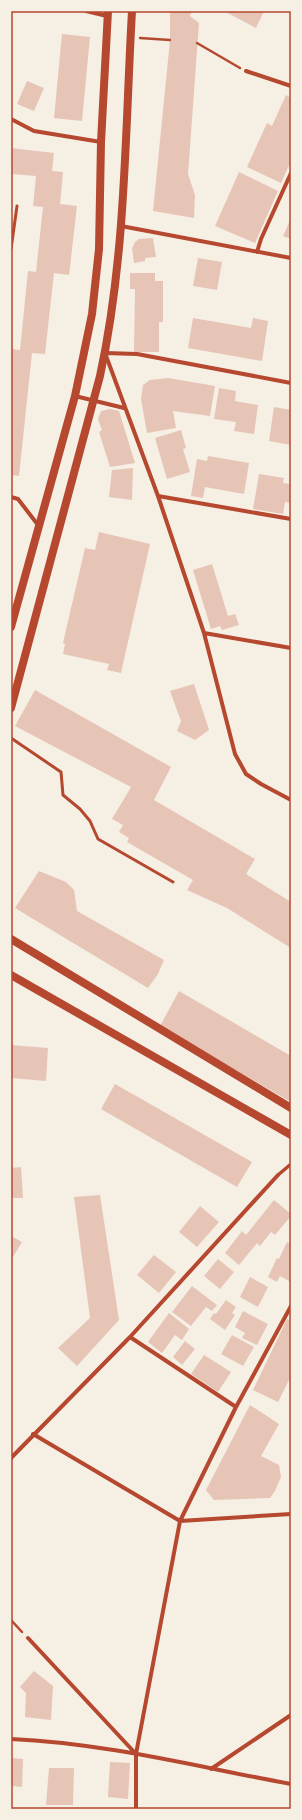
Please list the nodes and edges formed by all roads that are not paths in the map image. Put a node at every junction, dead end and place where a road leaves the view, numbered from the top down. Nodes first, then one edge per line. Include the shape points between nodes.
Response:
1 (86, 11) edge
2 (132, 11) edge
3 (107, 14) edge
4 (246, 71) road end
5 (291, 86) edge
6 (11, 119) edge
7 (101, 142) junction
8 (291, 173) edge
9 (17, 206) dead end
10 (121, 226) junction
11 (11, 249) edge
12 (257, 252) junction
13 (291, 258) edge
14 (105, 353) junction
15 (291, 383) edge
16 (75, 396) junction
17 (94, 400) junction
18 (124, 408) junction
19 (158, 496) junction
20 (11, 497) edge
21 (291, 519) edge
22 (38, 525) junction
23 (11, 627) edge
24 (204, 633) junction
25 (291, 648) edge
26 (11, 708) edge
27 (11, 738) edge
28 (291, 800) edge
29 (174, 882) dead end
30 (11, 939) edge
31 (11, 975) edge
32 (291, 1108) edge
33 (291, 1135) edge
34 (291, 1164) edge
35 (278, 1175) joint
36 (291, 1306) edge
37 (130, 1337) junction
38 (236, 1408) junction
39 (33, 1434) junction
40 (11, 1458) edge
41 (291, 1514) edge
42 (180, 1521) junction
43 (28, 1638) road end
44 (291, 1715) edge
45 (11, 1738) edge
46 (136, 1754) junction
47 (211, 1769) junction
48 (291, 1784) edge
49 (136, 1809) edge

1 - 3 street
2 - 10 main road
3 - 7 main road
4 - 5 street
6 - 7 street via 34,131
7 - 16 main road via 96,285
8 - 12 street
9 - 11 lane
10 - 12 street
10 - 14 main road via 114,301
12 - 13 street
14 - 15 street via 137,354
14 - 17 main road
14 - 18 street
16 - 17 street
16 - 22 main road
17 - 18 street
17 - 26 main road
18 - 19 street
19 - 21 street
19 - 24 street
20 - 22 street via 18,499
22 - 23 main road
24 - 25 street
24 - 28 street via 235,754 246,774
27 - 29 lane via 62,772 62,795 90,821 98,839
30 - 32 main road
31 - 33 main road
34 - 35 street
35 - 37 street
36 - 38 street
37 - 38 street
37 - 39 street
38 - 42 street
39 - 40 street
39 - 42 street
41 - 42 street
42 - 46 street
43 - 46 street
44 - 47 street
45 - 46 street via 45,1740
46 - 47 street
46 - 49 street
47 - 48 street

